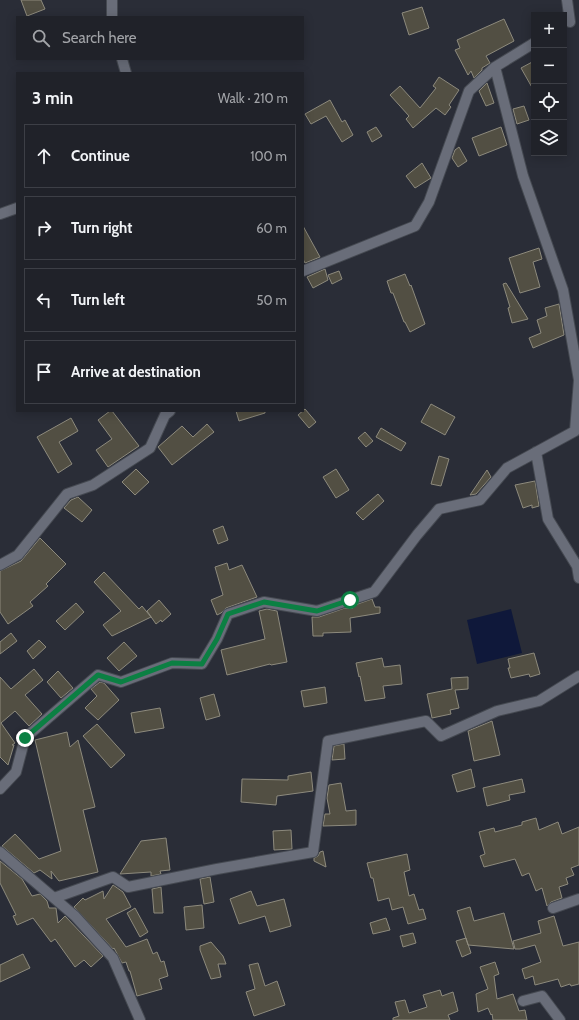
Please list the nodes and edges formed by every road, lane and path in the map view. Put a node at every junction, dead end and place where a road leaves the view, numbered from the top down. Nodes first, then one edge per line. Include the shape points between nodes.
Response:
1 (112, 0) edge
2 (567, 0) edge
3 (112, 16) edge
4 (571, 24) edge
5 (531, 45) edge
6 (122, 60) edge
7 (495, 67) junction
8 (126, 72) edge
9 (16, 208) edge
10 (0, 214) edge
11 (304, 271) edge
12 (579, 380) edge
13 (169, 412) edge
14 (536, 452) junction
15 (0, 565) edge
16 (579, 578) edge
17 (579, 676) edge
18 (0, 789) edge
19 (0, 852) edge
20 (54, 898) junction
21 (579, 899) edge
22 (553, 908) dead end
23 (522, 1001) dead end
24 (140, 1020) edge
25 (560, 1020) edge

1 - 3 street
2 - 4 street
5 - 7 street
6 - 8 street
7 - 11 street via 469,91 429,202 415,226
7 - 12 street via 523,176 564,290
9 - 10 street
12 - 14 street via 575,431
13 - 15 street via 150,448 94,484 67,494 18,555
14 - 16 street via 548,519 577,566
14 - 18 street via 507,468 480,500 439,510 374,592 317,611 264,602 228,614 202,664 172,663 121,682 98,675 25,738 16,772
17 - 20 street via 539,701 497,712 441,736 426,721 328,741 312,852 128,887 113,877
19 - 20 street
20 - 24 street via 75,916 113,958
21 - 22 street
23 - 25 street via 542,996

